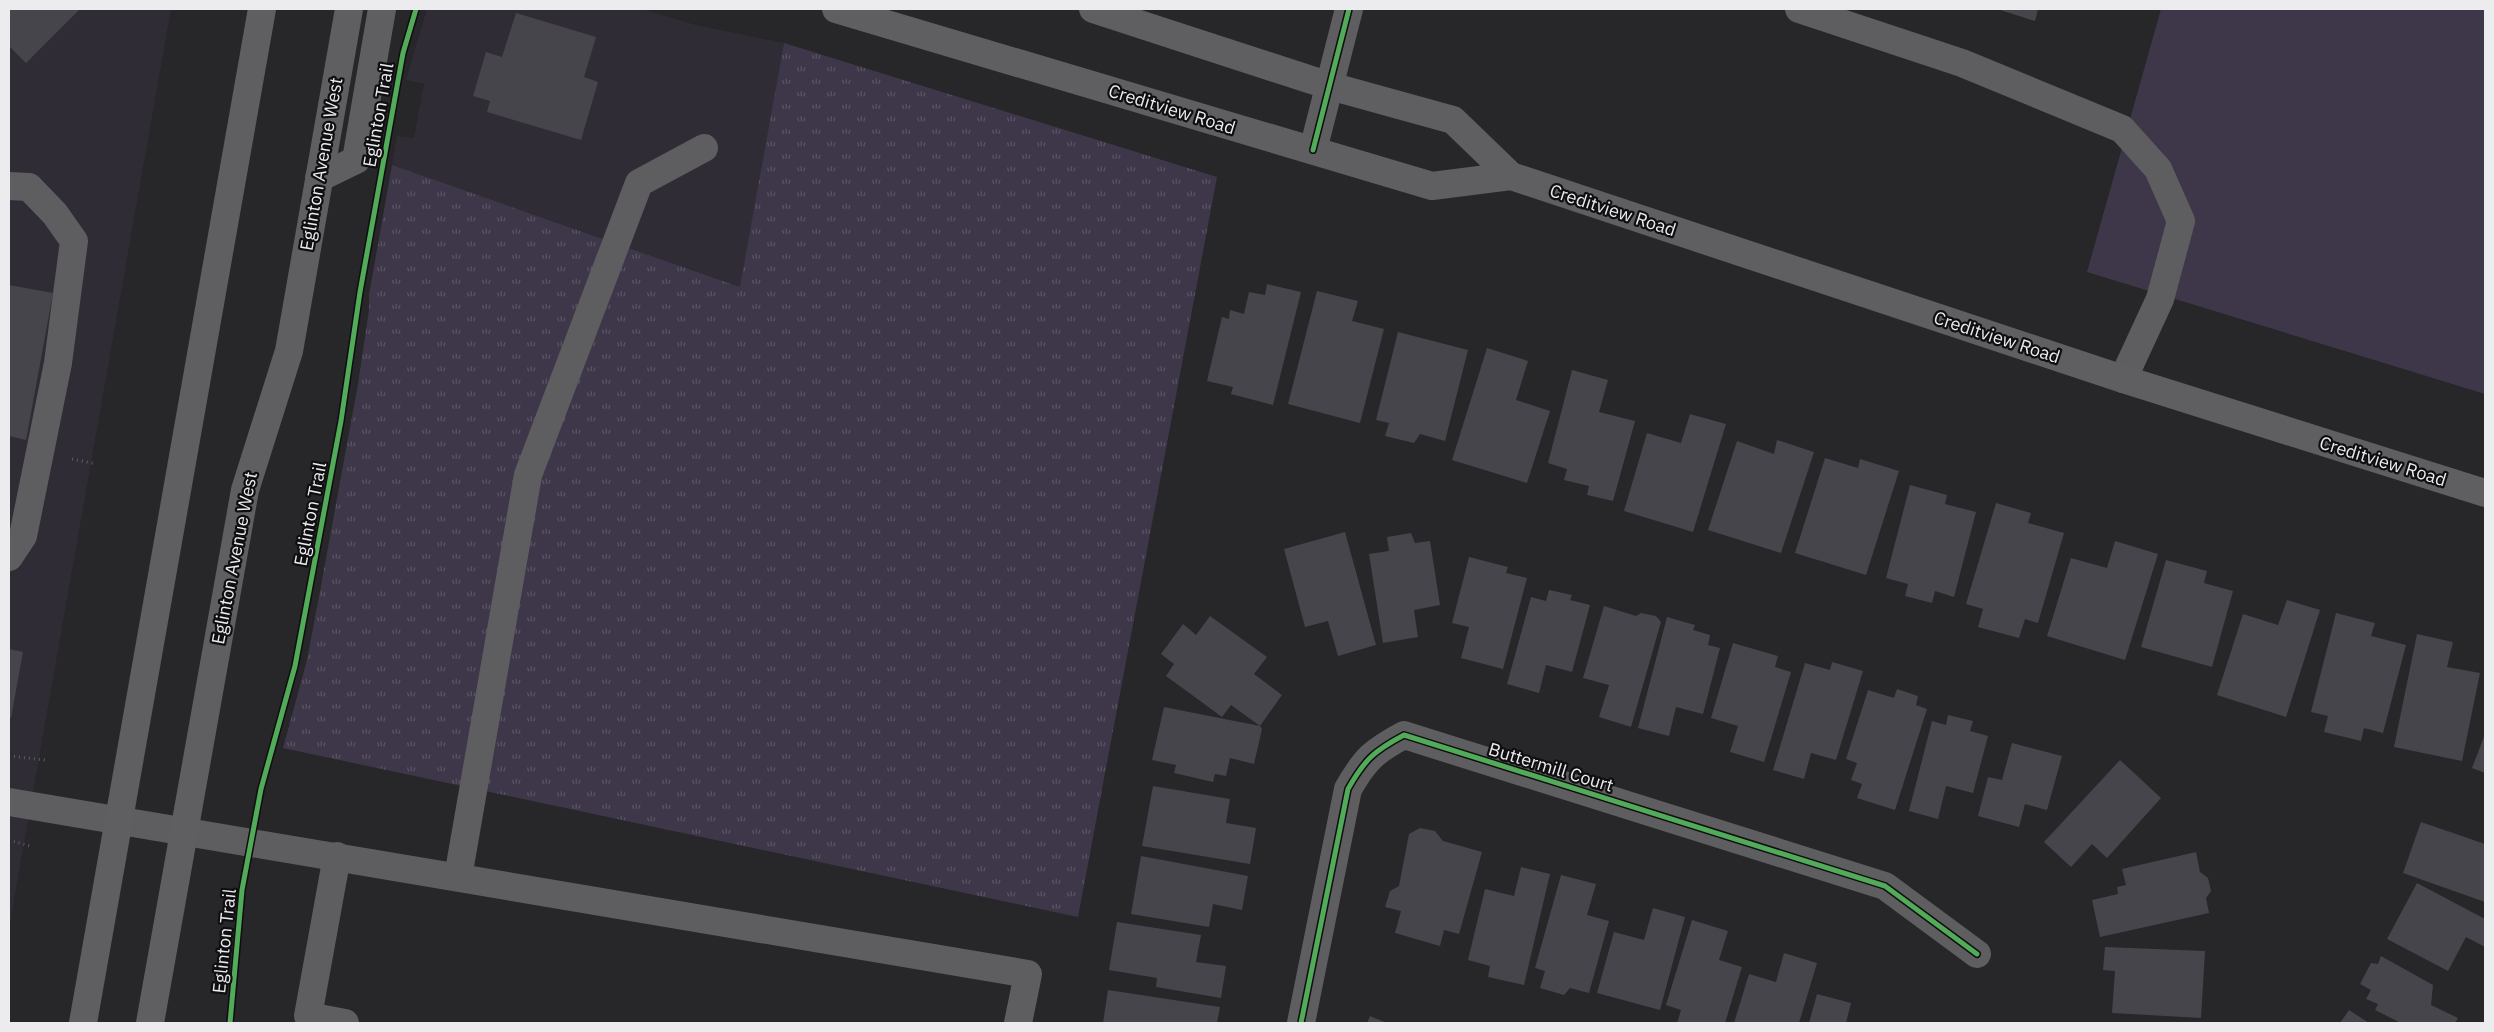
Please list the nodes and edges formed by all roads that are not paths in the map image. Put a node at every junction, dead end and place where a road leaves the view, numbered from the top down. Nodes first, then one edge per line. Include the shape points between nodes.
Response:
1 (262, 9) edge
2 (349, 9) edge
3 (382, 9) edge
4 (836, 9) edge
5 (1093, 9) edge
6 (1349, 9) edge
7 (1799, 9) edge
8 (1330, 86) junction
9 (704, 148) dead end
10 (1313, 150) junction
11 (1512, 176) junction
12 (319, 178) junction
13 (9, 186) edge
14 (2123, 379) junction
15 (2485, 493) edge
16 (9, 557) edge
17 (9, 802) edge
18 (120, 820) junction
19 (184, 831) junction
20 (337, 856) junction
21 (458, 877) junction
22 (1977, 954) dead end
23 (83, 1023) edge
24 (150, 1023) edge
25 (345, 1023) edge
26 (1018, 1023) edge
27 (1301, 1023) edge

1 - 18 main road
2 - 12 main road, Eglinton Avenue West
3 - 12 main road via 356,160
4 - 10 main road, Creditview Road
5 - 8 main road, Creditview Road
6 - 8 street
7 - 14 street via 1962,63 2122,129 2158,169 2181,220 2160,299
8 - 10 street
8 - 11 main road, Creditview Road via 1453,120
9 - 21 street via 639,183 528,475
10 - 11 main road, Creditview Road via 1432,186
11 - 14 main road, Creditview Road
12 - 19 main road, Eglinton Avenue West via 289,351 245,490
13 - 16 street via 29,187 55,214 74,242 58,363 24,536
14 - 15 main road, Creditview Road
17 - 18 street
18 - 19 street
18 - 23 main road
19 - 20 street
19 - 24 main road, Eglinton Avenue West
20 - 21 street
20 - 25 street via 308,1016
21 - 26 street via 1028,974
22 - 27 street, Buttermill Court via 1885,886 1404,735 1379,748 1358,771 1348,789

